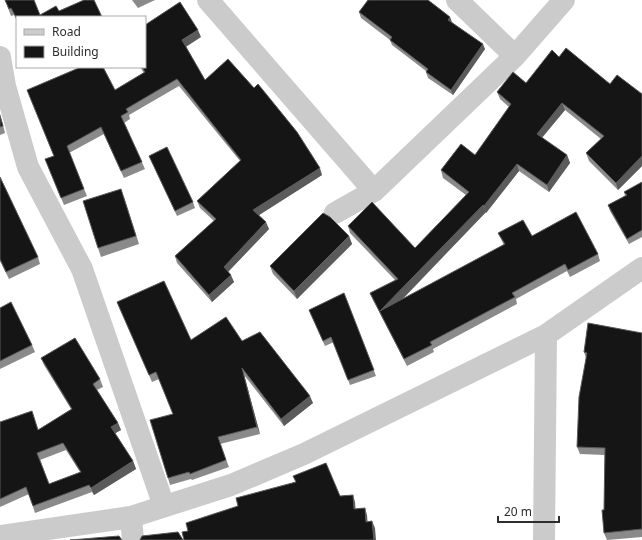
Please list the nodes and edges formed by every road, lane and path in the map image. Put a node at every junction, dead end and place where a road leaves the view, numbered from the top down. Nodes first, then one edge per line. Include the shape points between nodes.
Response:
1 (208, 0) edge
2 (457, 0) edge
3 (564, 0) edge
4 (515, 56) junction
5 (0, 57) edge
6 (374, 191) junction
7 (335, 213) dead end
8 (642, 268) edge
9 (546, 336) junction
10 (164, 506) junction
11 (131, 517) junction
12 (0, 536) edge
13 (133, 540) edge
14 (544, 540) edge

1 - 6 street
2 - 4 street
3 - 4 street
4 - 6 street
5 - 10 street via 5,86 28,167 82,269
6 - 7 street
8 - 9 street
9 - 10 street via 304,454 231,485
9 - 14 street
10 - 11 street
11 - 12 street
11 - 13 street

